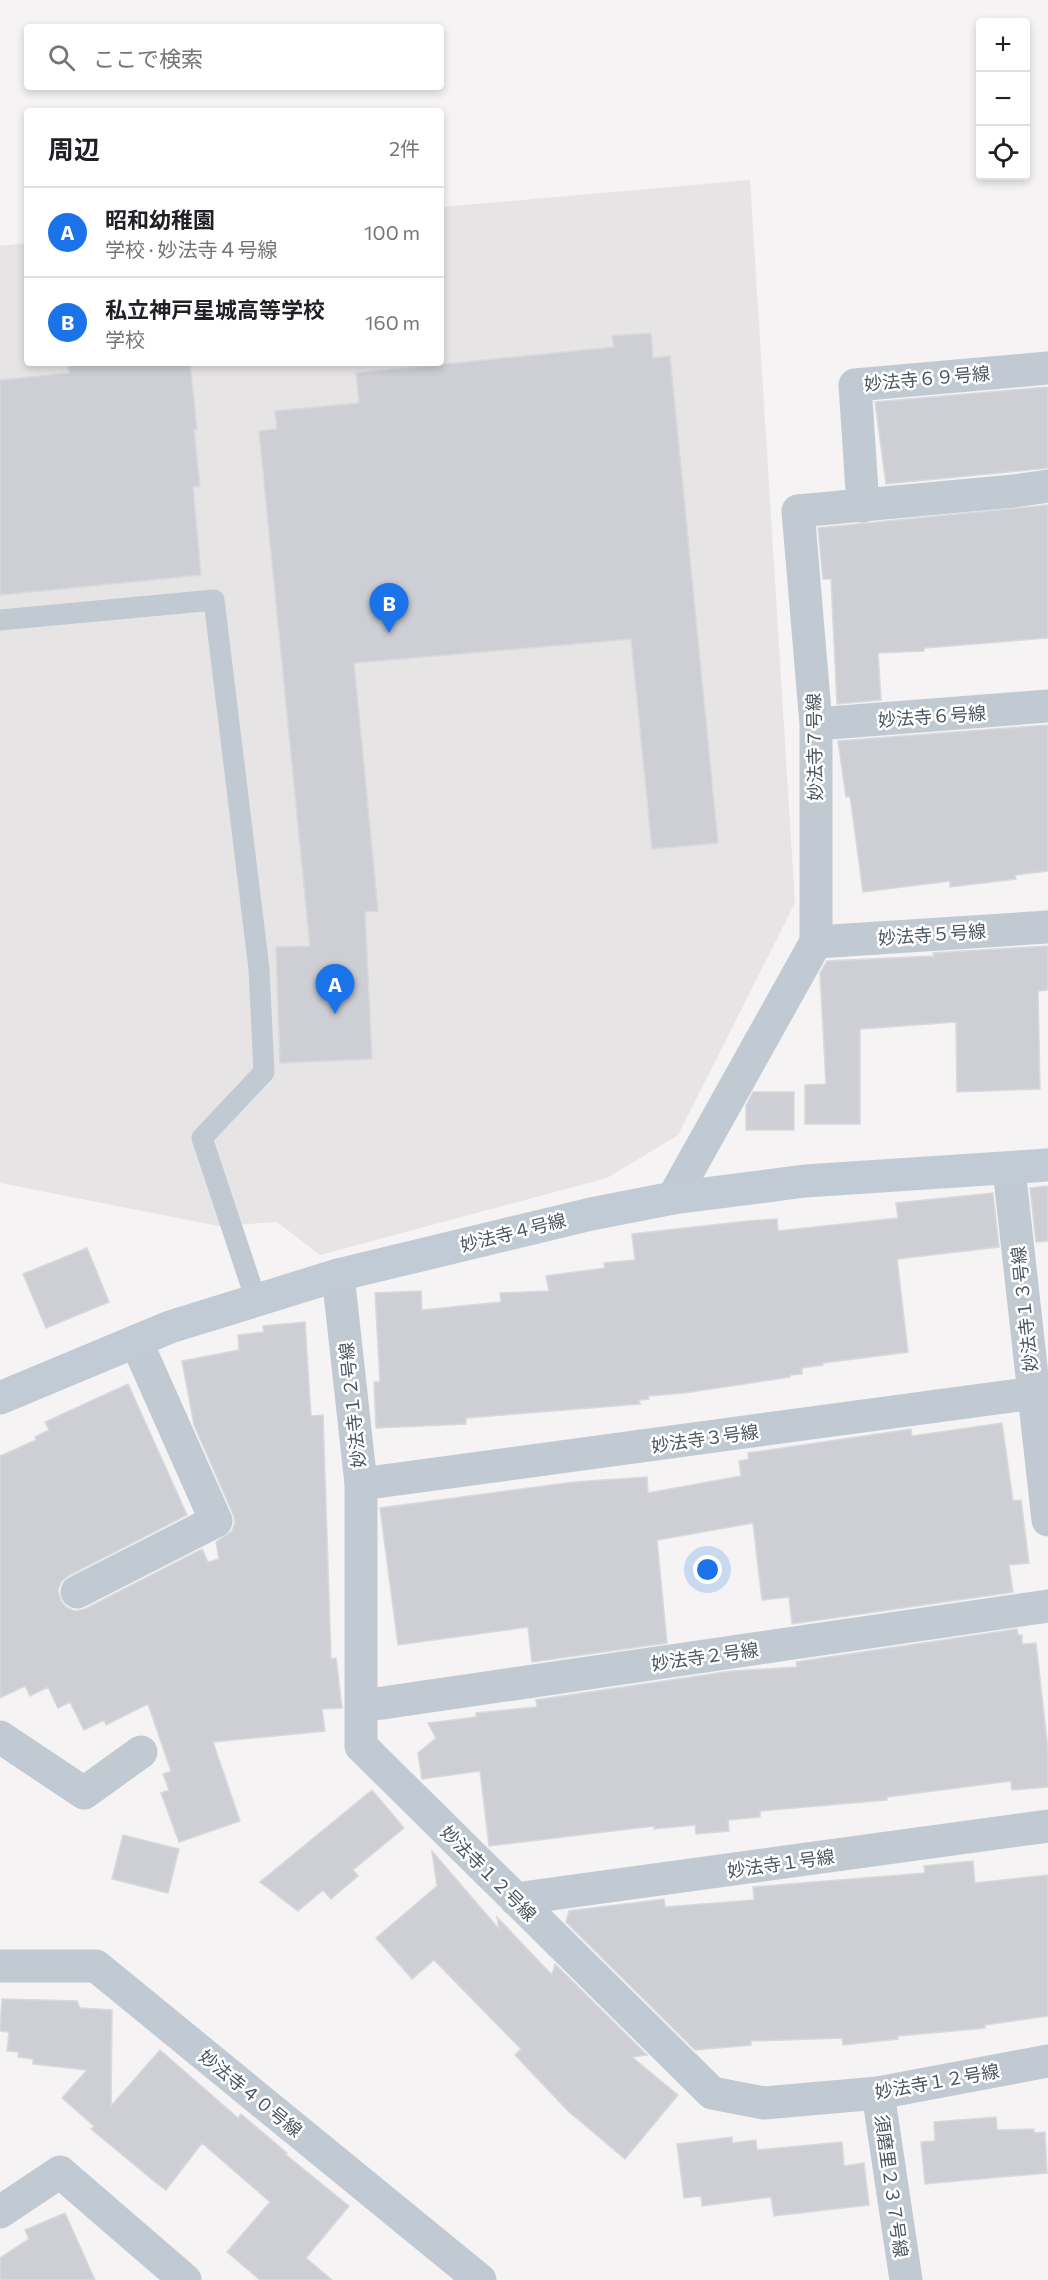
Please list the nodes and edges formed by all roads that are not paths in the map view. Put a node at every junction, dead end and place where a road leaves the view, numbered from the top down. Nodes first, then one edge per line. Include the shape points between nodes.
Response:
1 (1048, 368) edge
2 (1048, 486) edge
3 (863, 506) junction
4 (0, 620) edge
5 (1048, 706) edge
6 (816, 724) junction
7 (1048, 927) edge
8 (816, 942) junction
9 (1048, 1165) edge
10 (1009, 1169) junction
11 (673, 1198) junction
12 (338, 1275) junction
13 (256, 1300) junction
14 (136, 1341) junction
15 (1041, 1393) edge
16 (0, 1398) edge
17 (361, 1484) junction
18 (1048, 1520) edge
19 (77, 1592) dead end
20 (1048, 1606) edge
21 (362, 1706) junction
22 (0, 1737) edge
23 (141, 1752) dead end
24 (1048, 1826) edge
25 (515, 1899) junction
26 (0, 1966) edge
27 (1048, 2061) edge
28 (878, 2093) junction
29 (0, 2212) edge
30 (185, 2280) edge
31 (480, 2280) edge
32 (906, 2280) edge

1 - 3 street, 妙法寺６９号線 via 855,385
2 - 3 street, 妙法寺７号線
3 - 6 street, 妙法寺７号線 via 798,511
4 - 13 lane via 214,600 259,969 264,1072 202,1138
5 - 6 street, 妙法寺６号線
6 - 8 street, 妙法寺７号線
7 - 8 street, 妙法寺５号線
8 - 11 street, 妙法寺７号線
9 - 10 street, 妙法寺４号線
10 - 11 street, 妙法寺４号線 via 805,1181
10 - 15 street, 妙法寺１３号線
11 - 12 street, 妙法寺４号線
12 - 13 street, 妙法寺４号線
12 - 17 street, 妙法寺１２号線
13 - 14 street, 妙法寺４号線
14 - 16 street, 妙法寺４号線
14 - 19 street via 216,1521
15 - 17 street, 妙法寺３号線
15 - 18 street, 妙法寺１３号線
17 - 21 street, 妙法寺１２号線
20 - 21 street, 妙法寺２号線
21 - 25 street, 妙法寺１２号線 via 361,1746
22 - 23 street via 84,1792
24 - 25 street, 妙法寺１号線
25 - 28 street, 妙法寺１２号線 via 712,2093 764,2103
26 - 31 street, 妙法寺４０号線 via 96,1966
27 - 28 street, 妙法寺１２号線
28 - 32 street, 須磨里２３７号線
29 - 30 street via 60,2172

